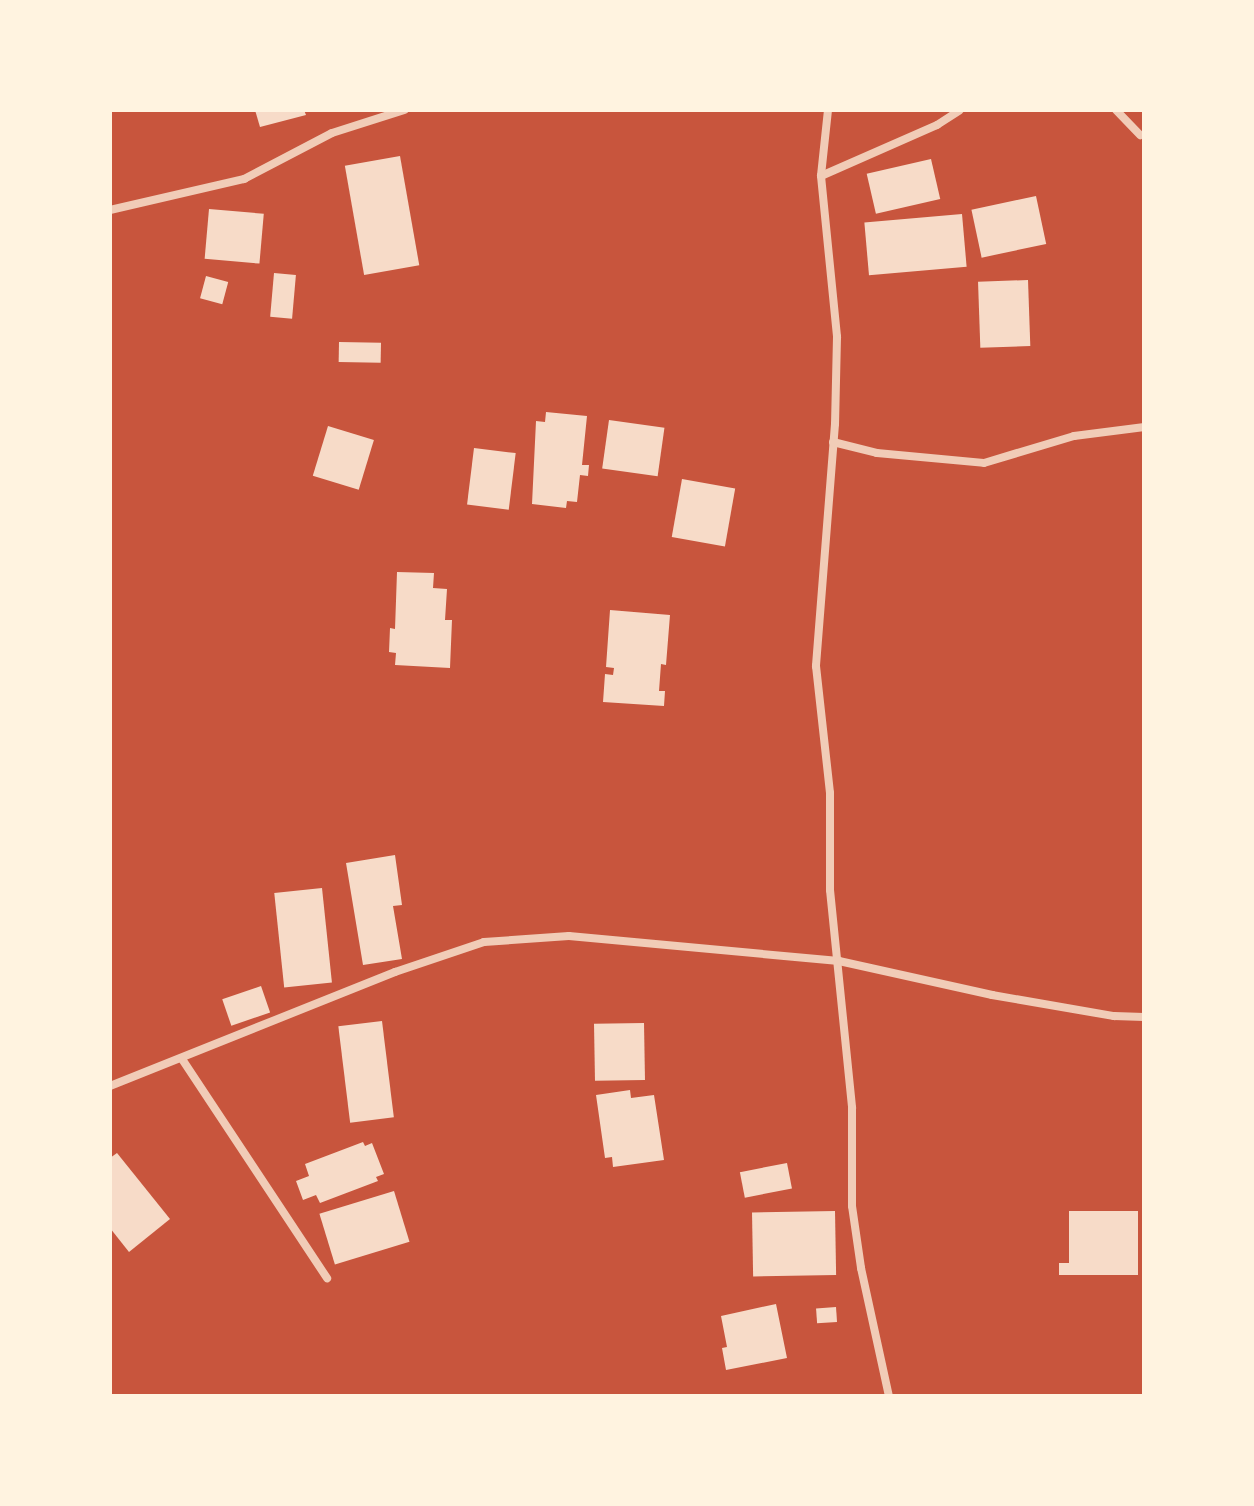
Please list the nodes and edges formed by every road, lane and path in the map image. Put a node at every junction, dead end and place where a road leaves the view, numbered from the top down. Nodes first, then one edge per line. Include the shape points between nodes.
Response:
1 (404, 110) edge
2 (828, 110) edge
3 (960, 110) edge
4 (1116, 110) edge
5 (1140, 135) dead end
6 (821, 176) junction
7 (110, 210) edge
8 (1144, 427) edge
9 (833, 442) junction
10 (839, 961) junction
11 (1144, 1017) edge
12 (182, 1059) junction
13 (110, 1086) edge
14 (327, 1278) dead end
15 (889, 1396) edge

1 - 7 street via 332,133 244,179
2 - 6 street
3 - 6 street
4 - 5 street
6 - 9 street via 837,337
8 - 9 street via 1074,436 984,463 877,453
9 - 10 street via 816,666 830,793 830,890
10 - 11 street via 992,995
10 - 12 street via 569,936 484,942 395,972
10 - 15 street via 852,1108 852,1206
12 - 13 street
12 - 14 street

